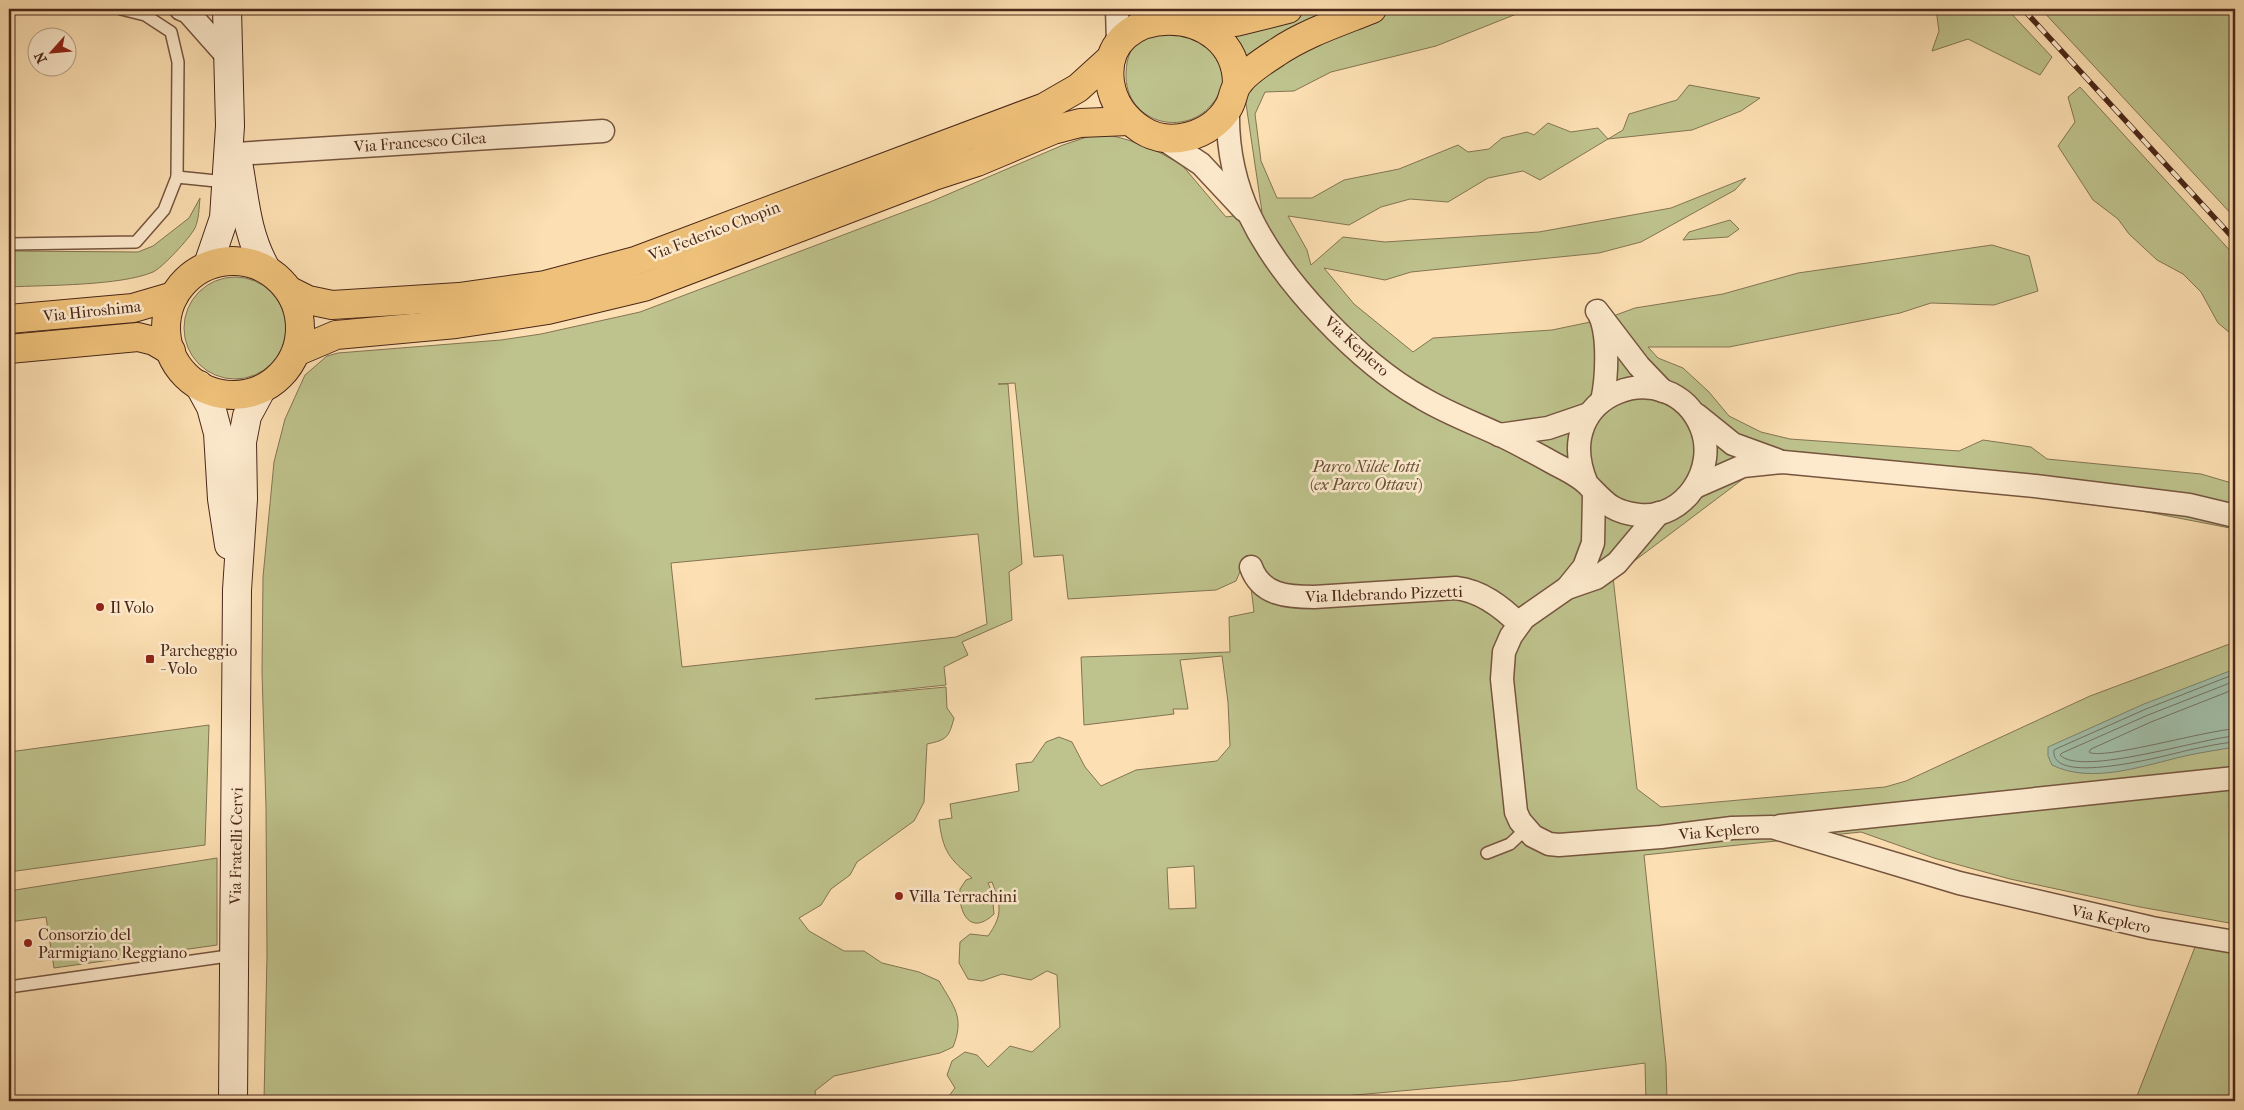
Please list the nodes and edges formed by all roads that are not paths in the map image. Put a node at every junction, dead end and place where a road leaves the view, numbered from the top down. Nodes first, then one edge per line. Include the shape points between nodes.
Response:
1 (121, 9) edge
2 (181, 9) edge
3 (227, 9) edge
4 (1117, 9) edge
5 (1176, 9) edge
6 (1288, 9) edge
7 (1372, 9) edge
8 (1204, 17) junction
9 (1115, 50) junction
10 (227, 56) junction
11 (1238, 84) junction
12 (1228, 109) junction
13 (1129, 121) junction
14 (230, 126) junction
15 (603, 131) dead end
16 (1162, 138) junction
17 (236, 154) junction
18 (177, 177) junction
19 (226, 182) junction
20 (1250, 216) junction
21 (9, 244) edge
22 (208, 265) junction
23 (265, 267) junction
24 (290, 291) junction
25 (174, 296) junction
26 (9, 319) edge
27 (9, 349) edge
28 (170, 351) junction
29 (296, 352) junction
30 (199, 386) junction
31 (261, 390) junction
32 (1663, 390) junction
33 (1596, 408) junction
34 (1694, 413) junction
35 (1499, 435) junction
36 (1783, 462) junction
37 (1695, 487) junction
38 (1591, 489) junction
39 (1659, 513) junction
40 (2235, 516) edge
41 (1251, 567) dead end
42 (1567, 588) junction
43 (237, 590) junction
44 (1519, 624) junction
45 (2235, 778) edge
46 (1772, 827) junction
47 (1526, 829) junction
48 (1487, 853) dead end
49 (2235, 942) edge
50 (235, 955) junction
51 (9, 987) edge
52 (233, 1101) edge

1 - 18 lane via 145,16 170,32 178,62
2 - 10 street via 188,12
3 - 10 main road, Via Fratelli Cervi
4 - 9 street
5 - 8 main road, Via Federico Chopin
5 - 9 main road, Via Federico Chopin via 1143,18 1128,28
6 - 8 main road, Via Federico Chopin via 1236,22
7 - 11 main road, Via Federico Chopin via 1294,42 1260,64
8 - 11 main road, Via Federico Chopin via 1220,29 1231,45 1237,64
9 - 13 main road, Via Federico Chopin via 1109,74 1112,92
9 - 24 main road, Via Federico Chopin via 1078,88 1045,107 635,261 545,285 460,297 332,305 308,300
10 - 14 main road, Via Fratelli Cervi
11 - 12 main road, Via Federico Chopin
12 - 16 main road, Via Federico Chopin via 1200,134
12 - 20 street via 1230,151
13 - 16 main road, Via Federico Chopin via 1144,132
13 - 29 main road, Via Federico Chopin via 1080,123 1053,130 977,162 644,287 548,310 456,324 336,336
14 - 17 main road, Via Fratelli Cervi
14 - 19 main road, Via Fratelli Cervi
15 - 17 street, Via Francesco Cilea
16 - 20 street via 1201,164
17 - 23 main road, Via Fratelli Cervi via 248,228
18 - 19 lane
18 - 21 lane via 164,210 136,242
19 - 22 main road, Via Fratelli Cervi via 224,218
20 - 35 street, Via Keplero via 1296,286 1362,353 1422,398
22 - 23 main road, Via Fratelli Cervi via 227,260
22 - 25 main road, Via Fratelli Cervi via 194,273
23 - 24 main road, Via Fratelli Cervi via 280,277
24 - 29 main road, Via Fratelli Cervi via 300,328
25 - 26 main road, Via Hiroshima via 125,309
25 - 28 main road, Via Fratelli Cervi via 168,315
27 - 28 main road, Via Hiroshima via 138,337 154,341
28 - 30 main road, Via Fratelli Cervi via 182,371
29 - 31 main road, Via Fratelli Cervi via 276,380
30 - 31 main road, Via Fratelli Cervi via 219,394 240,396
30 - 43 main road, Via Fratelli Cervi via 211,407 218,433 222,499
31 - 43 main road, Via Fratelli Cervi via 244,428
32 - 33 street via 1625,389
32 - 33 street via 1639,366 1597,311 1606,338 1605,388
32 - 34 street
33 - 35 street via 1548,428
33 - 38 street via 1581,431 1578,449 1580,467
34 - 36 street via 1733,444
34 - 37 street via 1706,442 1706,458
35 - 38 street, Via Keplero via 1558,465
36 - 37 street via 1744,466
36 - 40 street via 2189,505
37 - 39 street via 1673,508
38 - 39 street via 1608,506 1624,513 1641,516
38 - 42 street via 1593,543 1584,567
39 - 42 street via 1617,563 1596,578
41 - 44 street, Via Ildebrando Pizzetti via 1265,588 1282,595 1302,597 1466,589 1498,605
42 - 44 street
43 - 50 main road, Via Fratelli Cervi
44 - 47 street via 1504,652 1502,679 1514,802
45 - 46 street
46 - 47 street, Via Keplero via 1559,845 1540,841
46 - 49 street, Via Keplero via 1959,883 2152,928
47 - 48 lane via 1510,844
50 - 51 lane
50 - 52 main road, Via Fratelli Cervi

